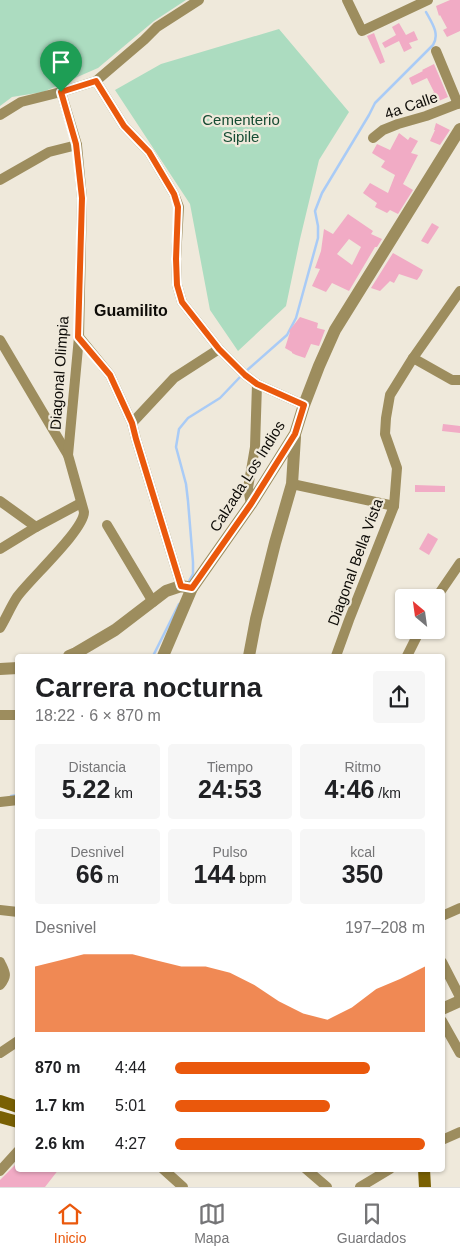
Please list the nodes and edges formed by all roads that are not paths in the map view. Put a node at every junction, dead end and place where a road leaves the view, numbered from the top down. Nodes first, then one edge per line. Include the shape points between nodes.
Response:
1 (200, 0) edge
2 (347, 0) edge
3 (428, 0) edge
4 (436, 51) dead end
5 (96, 81) junction
6 (61, 92) junction
7 (459, 104) edge
8 (0, 114) edge
9 (460, 129) edge
10 (373, 138) dead end
11 (76, 144) junction
12 (0, 180) edge
13 (460, 291) edge
14 (78, 337) junction
15 (0, 340) edge
16 (219, 349) junction
17 (413, 358) junction
18 (460, 380) edge
19 (257, 384) junction
20 (304, 405) junction
21 (132, 423) junction
22 (295, 434) junction
23 (68, 455) junction
24 (292, 484) junction
25 (0, 501) edge
26 (81, 503) junction
27 (251, 504) junction
28 (394, 506) junction
29 (107, 525) dead end
30 (36, 527) junction
31 (0, 549) edge
32 (460, 563) edge
33 (187, 587) junction
34 (442, 589) edge
35 (153, 602) junction
36 (0, 628) edge
37 (416, 639) edge
38 (74, 654) edge
39 (164, 654) edge
40 (249, 654) edge
41 (337, 654) edge
42 (408, 654) edge
43 (15, 668) edge
44 (0, 669) edge
45 (0, 715) edge
46 (15, 715) edge
47 (15, 800) edge
48 (0, 802) edge
49 (460, 908) edge
50 (0, 910) edge
51 (15, 912) edge
52 (445, 915) edge
53 (0, 962) edge
54 (445, 968) edge
55 (0, 985) edge
56 (460, 997) edge
57 (460, 1001) edge
58 (445, 1008) edge
59 (445, 1026) edge
60 (15, 1042) edge
61 (0, 1052) edge
62 (460, 1052) edge
63 (0, 1101) edge
64 (15, 1106) edge
65 (0, 1117) edge
66 (15, 1121) edge
67 (460, 1132) edge
68 (445, 1139) edge
69 (15, 1154) edge
70 (0, 1171) edge
71 (166, 1172) edge
72 (310, 1172) edge
73 (385, 1172) edge
74 (424, 1172) edge
75 (432, 1172) edge
76 (183, 1187) edge
77 (327, 1187) edge
78 (360, 1187) edge
79 (425, 1187) edge
80 (432, 1187) edge

1 - 5 street via 157,27
2 - 3 street via 362,31
4 - 7 street
5 - 6 street
5 - 16 street via 124,126 149,152 174,194 178,207 177,285 182,302
6 - 8 street via 20,102
6 - 11 street, Diagonal Olimpia
7 - 10 street, 4a Calle via 398,124
9 - 20 street, Calzada Los Indios via 334,330
11 - 12 street via 48,152
11 - 14 street, Diagonal Olimpia via 82,198
13 - 17 street, Diagonal Bella Vista
14 - 21 street via 110,375
14 - 23 street, Diagonal Olimpia
15 - 23 street
16 - 19 street
16 - 21 street via 174,378
17 - 18 street via 452,380
17 - 28 street, Diagonal Bella Vista via 390,395 386,418 385,434 396,468
19 - 20 street
19 - 27 street via 255,447 248,488
20 - 22 street, Calzada Los Indios
21 - 33 street
22 - 24 street
22 - 27 street, Calzada Los Indios
23 - 26 street, Diagonal Olimpia
24 - 28 street
24 - 40 street
25 - 30 street
26 - 30 street
26 - 36 street, Diagonal Olimpia via 84,517 69,539 17,597
27 - 33 street, Calzada Los Indios
28 - 41 street, Diagonal Bella Vista
29 - 35 street
30 - 31 street
32 - 34 street
33 - 35 street via 166,592
33 - 39 street, Calzada Los Indios
35 - 38 street via 115,630
37 - 42 street
43 - 44 street
45 - 46 street
47 - 48 street
49 - 52 street
50 - 51 street
53 - 55 street via 6,974
54 - 56 street
57 - 58 street
59 - 62 street
60 - 61 street
63 - 64 main road
65 - 66 main road
67 - 68 street
69 - 70 street
71 - 76 street
72 - 77 street
73 - 78 street
74 - 79 main road
75 - 80 main road

